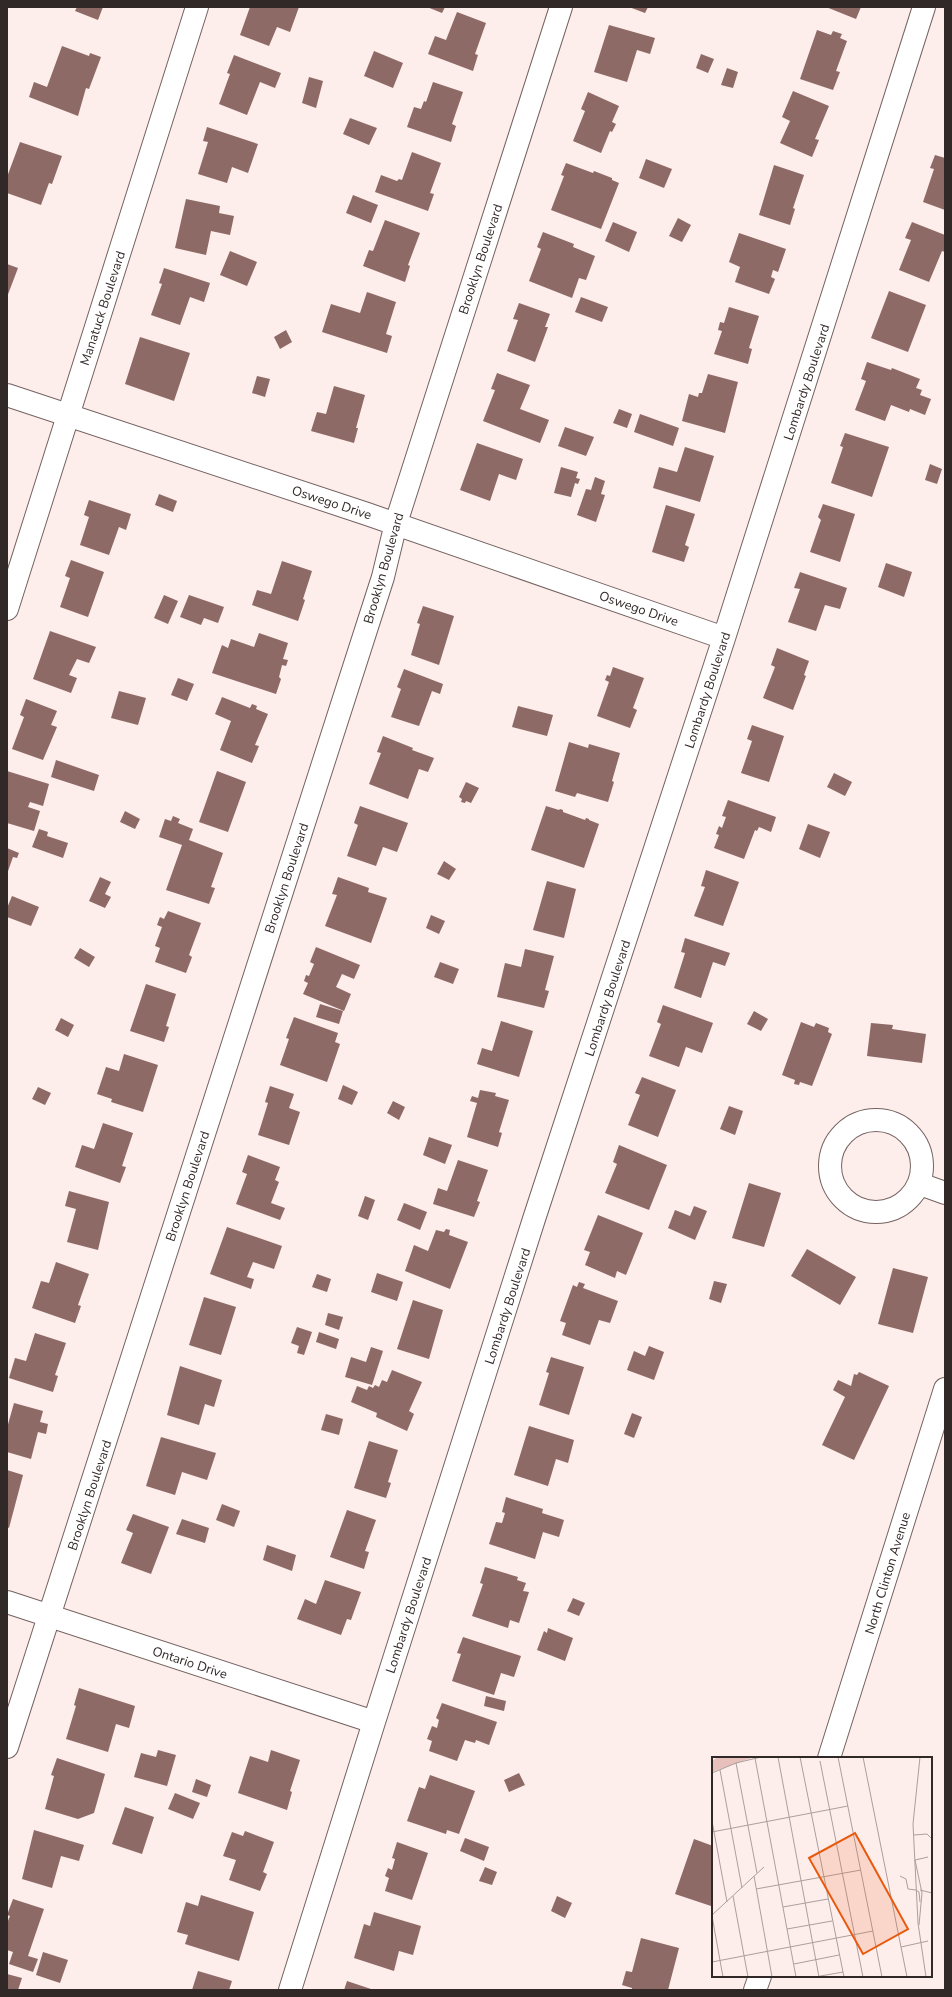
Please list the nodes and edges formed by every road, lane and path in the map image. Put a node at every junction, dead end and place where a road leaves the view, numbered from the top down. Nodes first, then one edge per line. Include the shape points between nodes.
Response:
1 (197, 7) edge
2 (561, 7) edge
3 (924, 7) edge
4 (7, 395) edge
5 (69, 415) junction
6 (396, 523) junction
7 (7, 609) edge
8 (724, 638) junction
9 (920, 1184) junction
10 (945, 1193) edge
11 (945, 1389) edge
12 (7, 1602) edge
13 (50, 1616) junction
14 (374, 1722) junction
15 (7, 1747) edge
16 (829, 1757) edge
17 (760, 1977) edge
18 (290, 1990) edge
19 (755, 1990) edge

1 - 5 street, Manatuck Boulevard
2 - 6 street, Brooklyn Boulevard
3 - 8 street, Lombardy Boulevard
4 - 5 street, Oswego Drive
5 - 6 street, Oswego Drive
5 - 7 street, Manatuck Boulevard
6 - 8 street, Oswego Drive
6 - 13 street, Brooklyn Boulevard via 383,577
8 - 14 street, Lombardy Boulevard
9 - 9 street via 923,1163 917,1144 907,1131 894,1123 870,1120 855,1124 841,1135 832,1150 830,1170 835,1188 850,1205 869,1212 885,1212 897,1208 911,1197
9 - 10 street
11 - 16 street, North Clinton Avenue
12 - 13 street, Ontario Drive
13 - 14 street, Ontario Drive
13 - 15 street, Brooklyn Boulevard
14 - 18 street, Lombardy Boulevard
17 - 19 street

